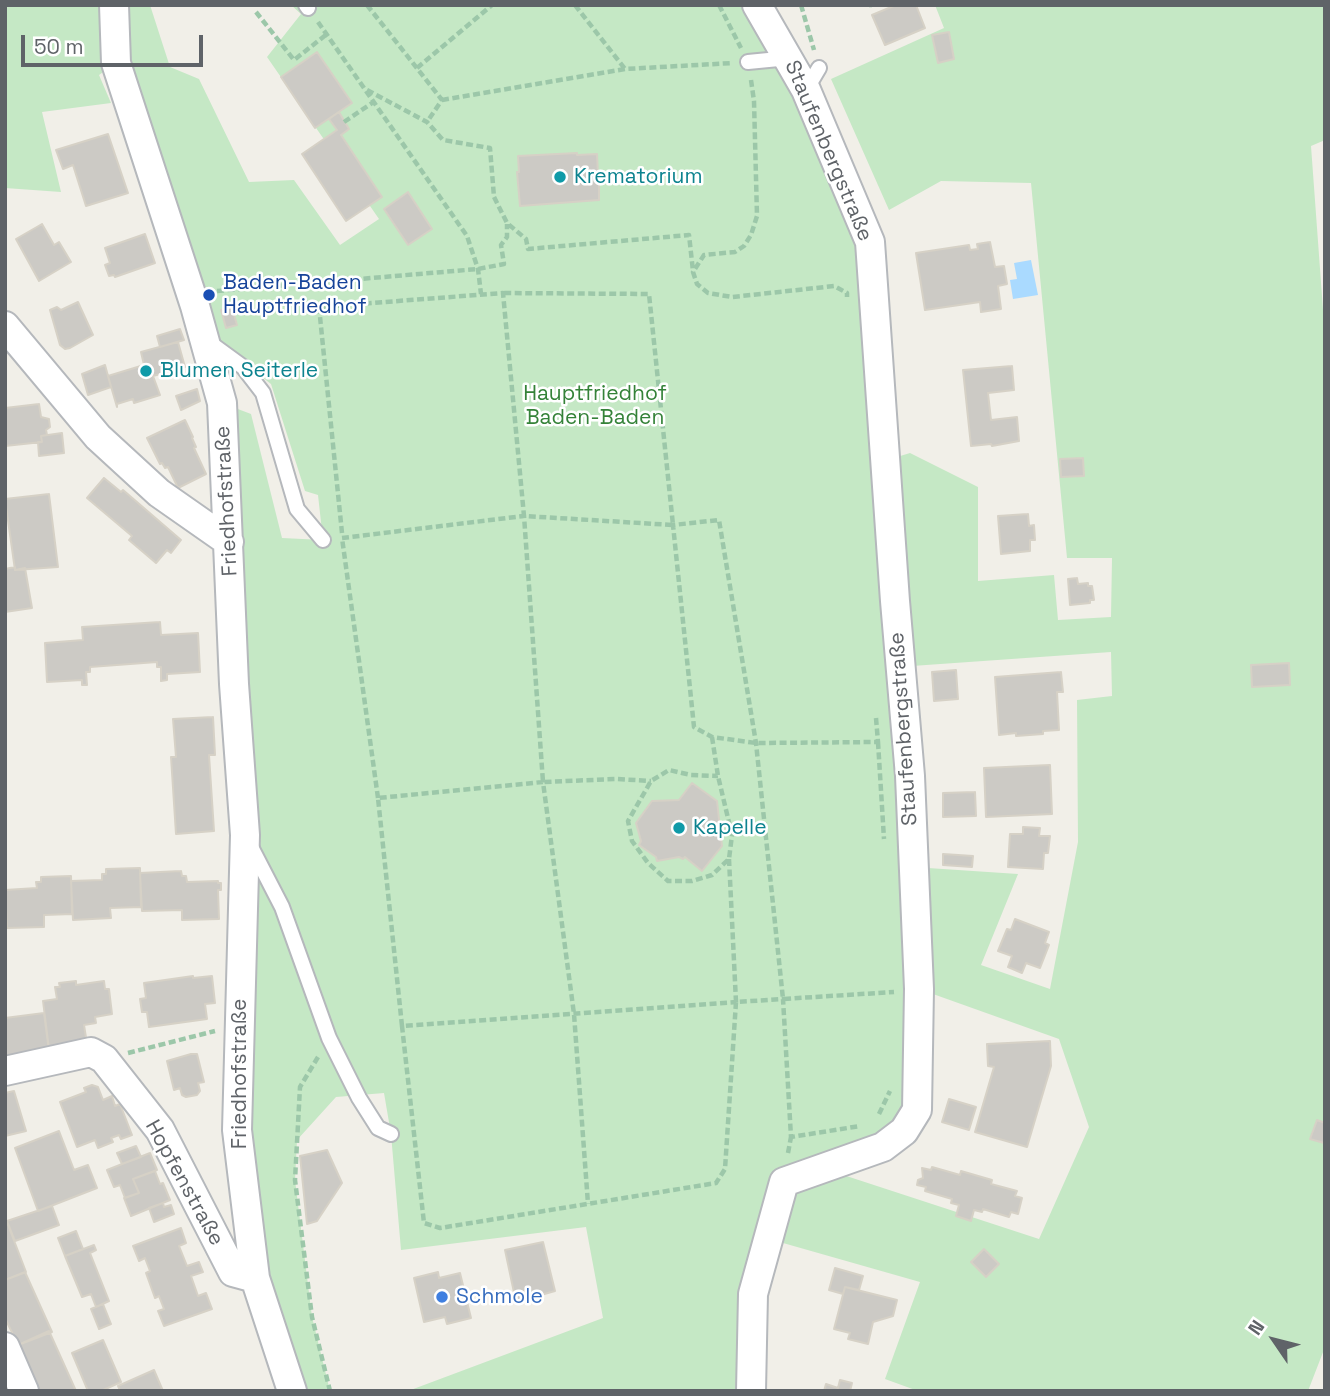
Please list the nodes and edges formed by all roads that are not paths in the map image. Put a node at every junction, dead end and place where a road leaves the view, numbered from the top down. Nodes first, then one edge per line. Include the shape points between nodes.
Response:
1 (114, 5) edge
2 (757, 5) edge
3 (789, 58) junction
4 (748, 62) road end
5 (5, 326) edge
6 (202, 337) junction
7 (323, 540) road end
8 (229, 542) junction
9 (244, 835) junction
10 (5, 1071) edge
11 (391, 1134) dead end
12 (256, 1278) junction
13 (5, 1347) edge
14 (24, 1391) edge
15 (292, 1391) edge
16 (751, 1391) edge

1 - 6 street, Friedhofstraße via 116,63
2 - 3 street, Staufenbergstraße
3 - 4 lane
3 - 16 street, Staufenbergstraße via 812,79 870,243 910,776 919,989 917,1110 904,1132 883,1147 784,1182 753,1294
5 - 8 street via 97,437 159,493
6 - 7 lane via 243,367 263,394 298,509
6 - 8 street, Friedhofstraße via 222,403
8 - 9 street, Friedhofstraße
9 - 11 lane, Friedhofstraße via 282,908 329,1038 378,1128
9 - 12 street, Friedhofstraße via 237,1130
10 - 12 street, Hopfenstraße via 91,1052 104,1059 160,1130 233,1272
12 - 15 street, Friedhofstraße
13 - 14 street

